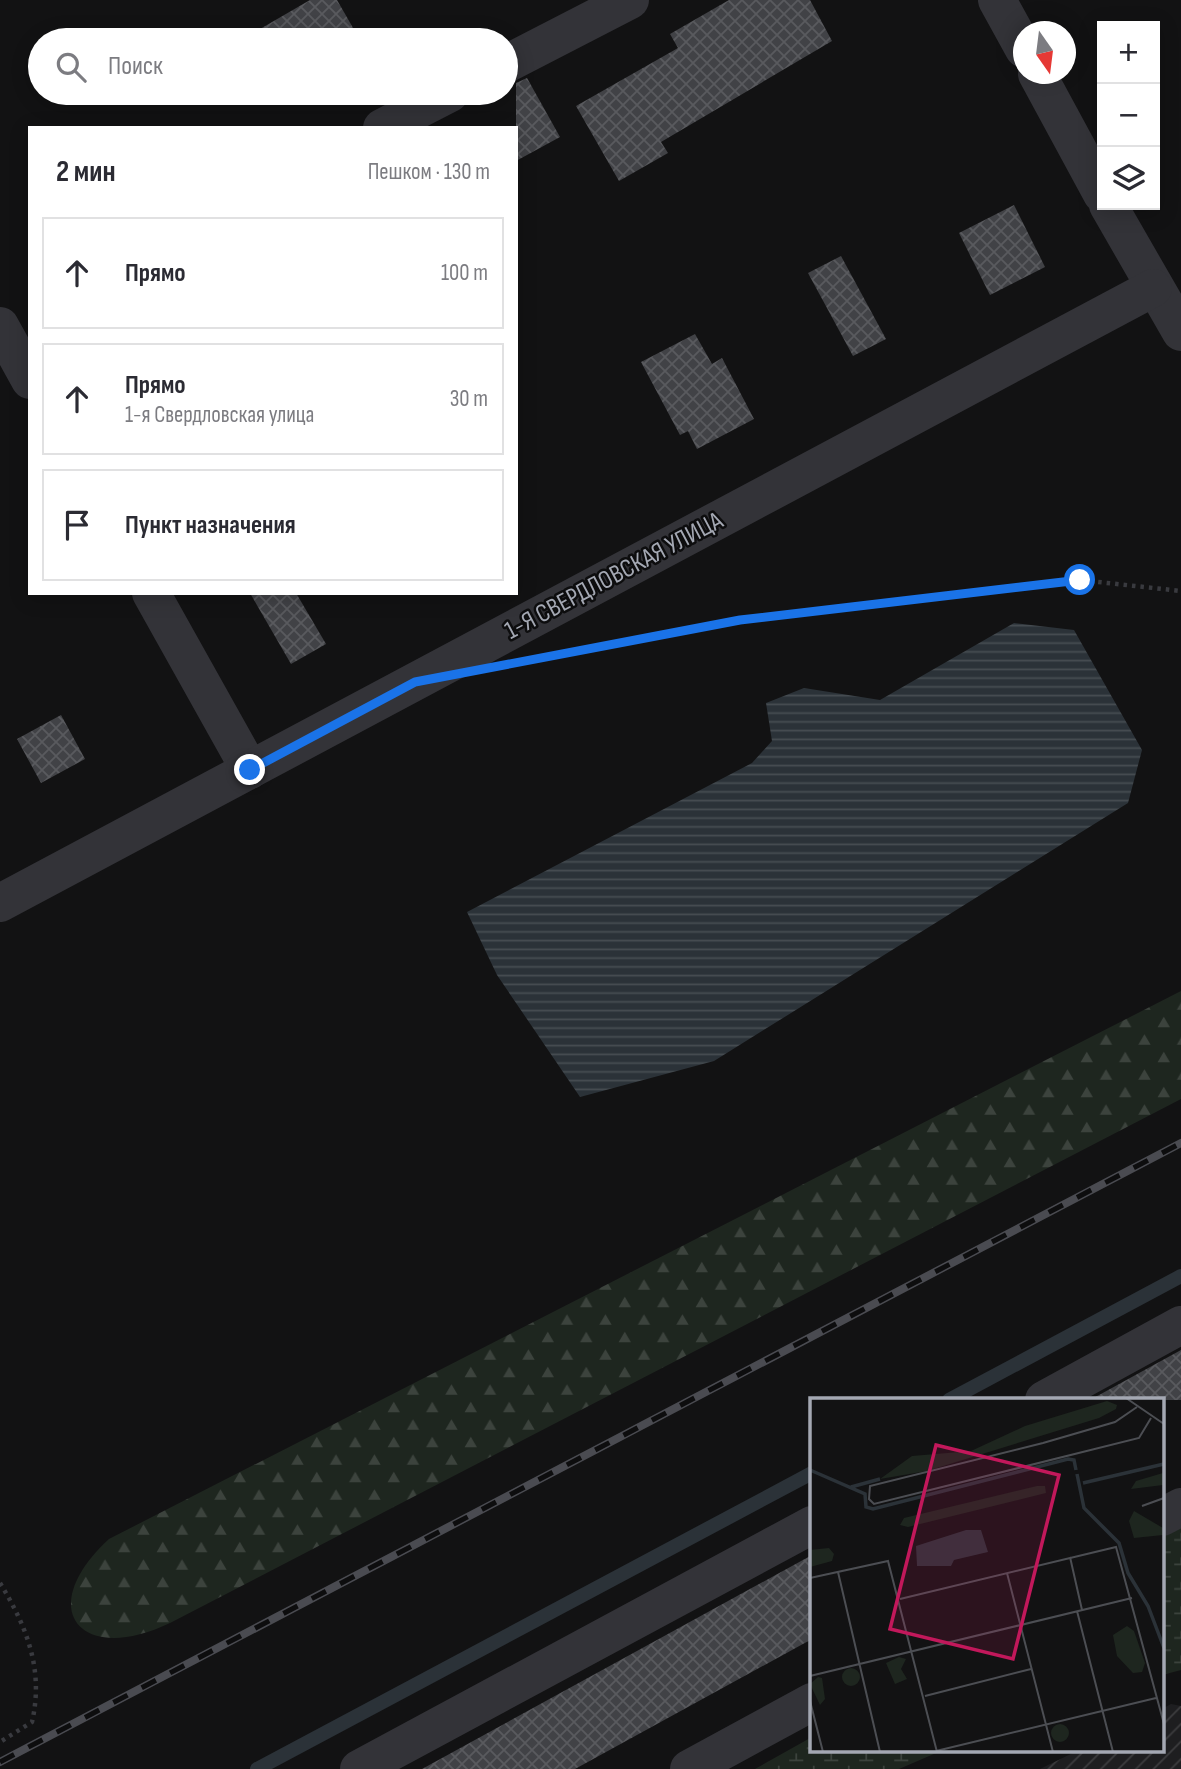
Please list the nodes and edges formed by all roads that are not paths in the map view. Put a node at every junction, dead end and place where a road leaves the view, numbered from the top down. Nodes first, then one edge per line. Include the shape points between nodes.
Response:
1 (630, 0) edge
2 (997, 0) edge
3 (1013, 29) edge
4 (518, 58) edge
5 (1042, 84) edge
6 (427, 105) edge
7 (386, 126) edge
8 (1097, 185) edge
9 (1111, 210) edge
10 (1153, 288) junction
11 (8, 326) edge
12 (1181, 332) edge
13 (28, 375) edge
14 (152, 595) edge
15 (250, 770) junction
16 (0, 903) edge
17 (1181, 1325) edge
18 (1048, 1398) edge
19 (1181, 1507) edge
20 (1164, 1516) edge
21 (810, 1526) edge
22 (810, 1703) edge
23 (359, 1769) edge
24 (689, 1769) edge

1 - 4 street
2 - 3 street
5 - 8 street
6 - 7 street
9 - 10 street
10 - 12 street
10 - 15 street, 1-Я СВЕРДЛОВСКАЯ УЛИЦА
11 - 13 street
14 - 15 street
15 - 16 street, 1-Я СВЕРДЛОВСКАЯ УЛИЦА
17 - 18 street
19 - 20 street
21 - 23 street
22 - 24 street

